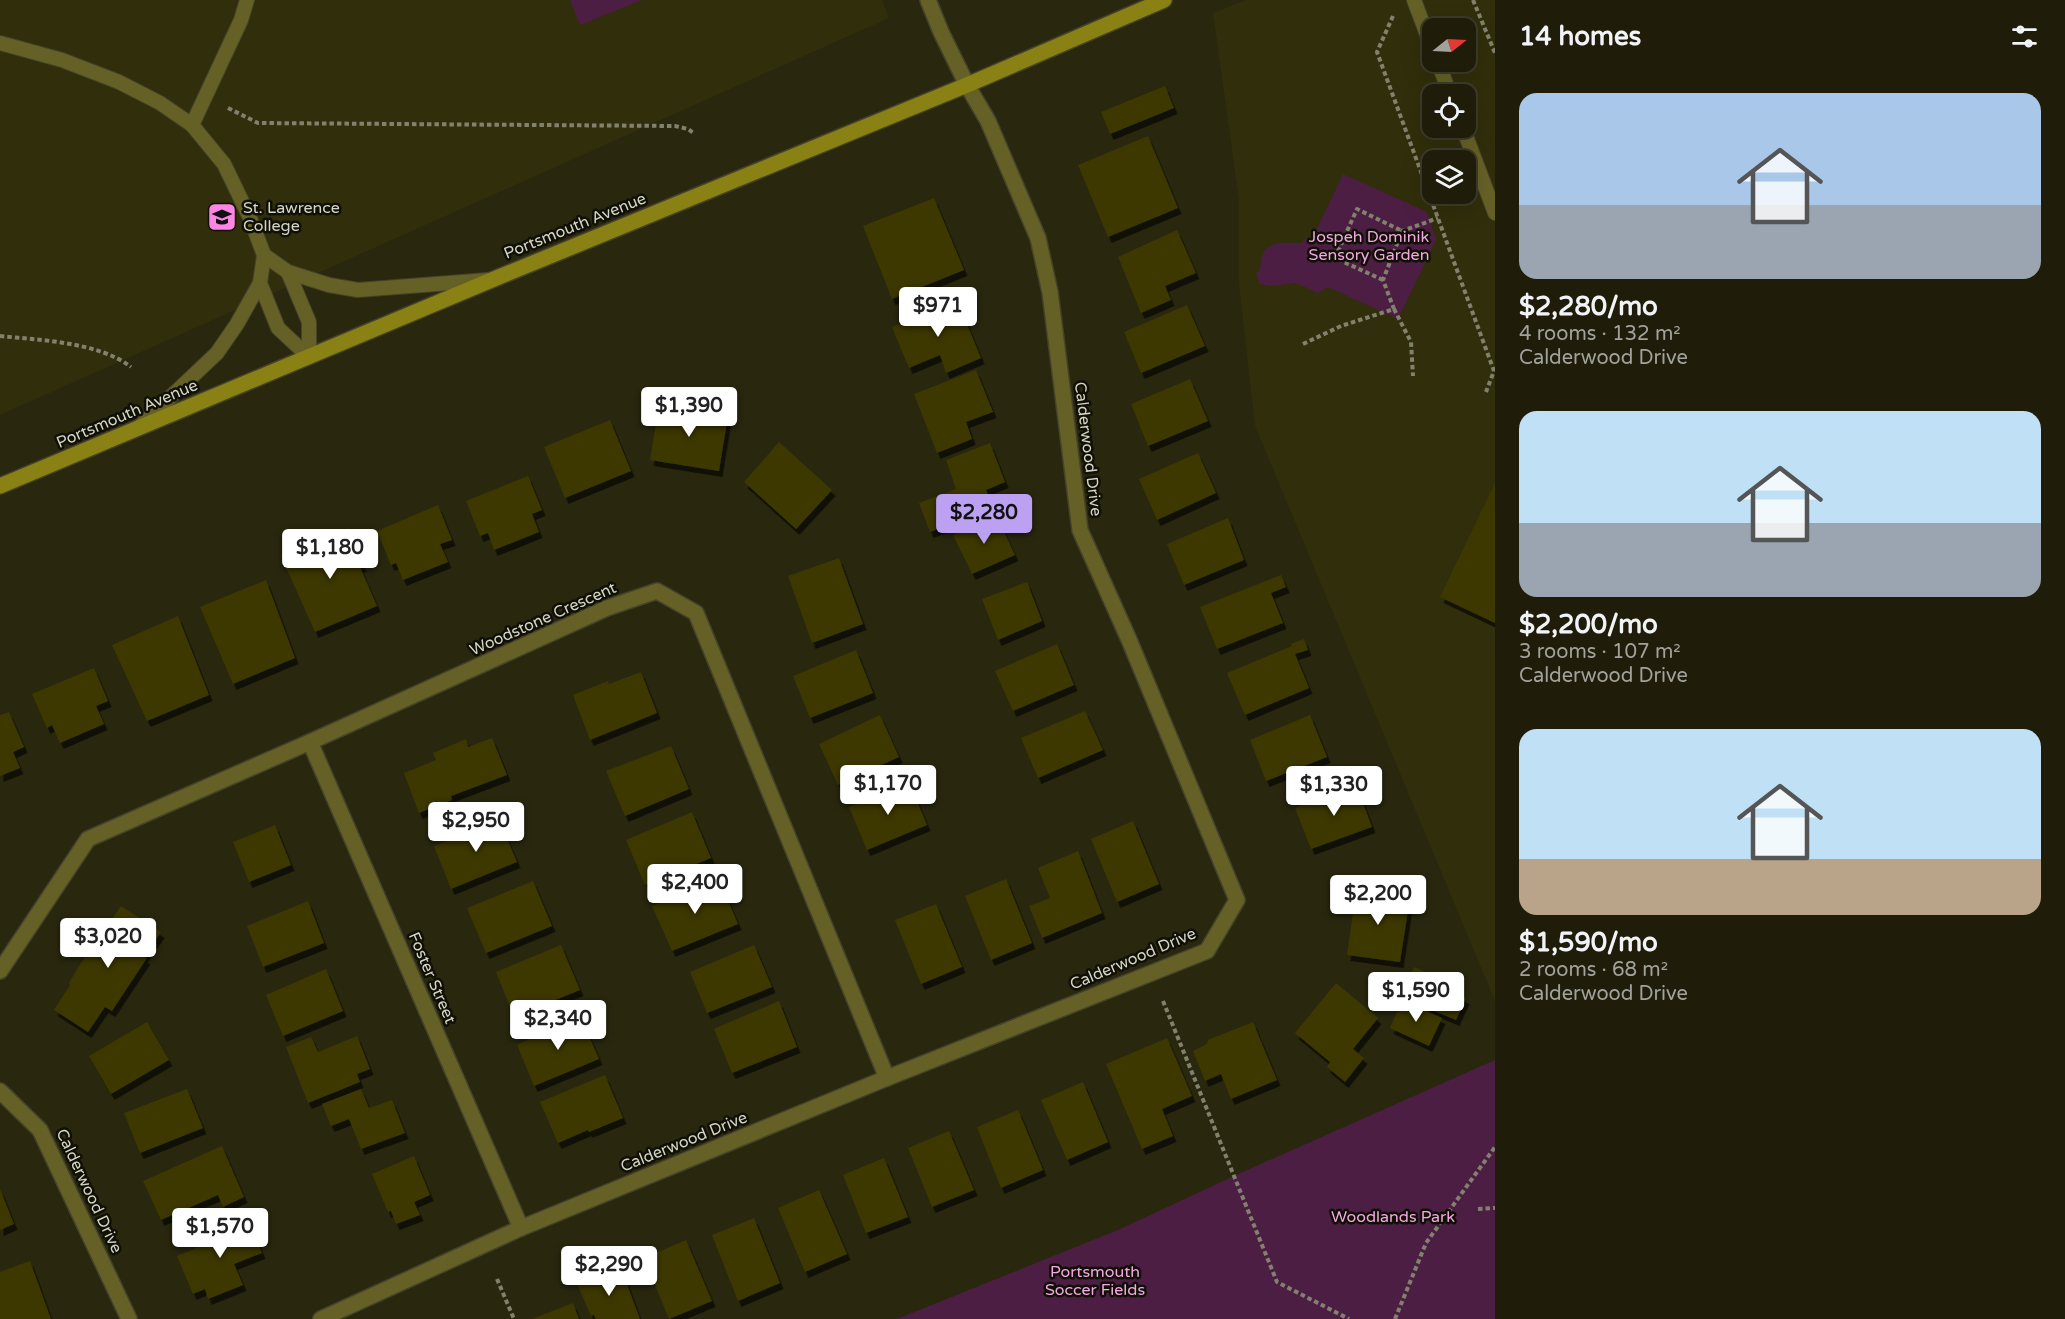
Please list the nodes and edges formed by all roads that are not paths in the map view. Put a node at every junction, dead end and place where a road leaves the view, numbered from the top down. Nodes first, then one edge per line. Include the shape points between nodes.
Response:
1 (247, 0) edge
2 (928, 0) edge
3 (1164, 0) edge
4 (1414, 0) edge
5 (1422, 21) edge
6 (0, 43) edge
7 (967, 85) junction
8 (192, 125) junction
9 (1467, 138) edge
10 (1495, 213) edge
11 (264, 255) junction
12 (288, 272) junction
13 (494, 279) junction
14 (260, 283) junction
15 (309, 357) junction
16 (137, 429) junction
17 (0, 486) edge
18 (310, 742) junction
19 (0, 971) edge
20 (887, 1078) junction
21 (0, 1091) edge
22 (521, 1228) junction
23 (129, 1319) edge
24 (321, 1319) edge

1 - 8 lane
2 - 7 street
3 - 7 main road, Portsmouth Avenue
4 - 5 lane
6 - 8 lane via 62,60 119,82
7 - 13 main road, Portsmouth Avenue
7 - 20 street, Calderwood Drive via 988,121 1038,238 1050,292 1080,530 1238,900 1207,951
8 - 11 lane via 224,164
9 - 10 lane
11 - 12 lane
11 - 14 lane
12 - 13 lane via 358,290
12 - 15 lane via 309,322
13 - 15 main road, Portsmouth Avenue
14 - 15 lane via 278,328
14 - 16 lane via 217,353
15 - 16 main road, Portsmouth Avenue
16 - 17 main road, Portsmouth Avenue
18 - 19 street, Woodstone Crescent via 88,839
18 - 20 street, Woodstone Crescent via 607,608 657,591 696,613
18 - 22 street, Foster Street
20 - 22 street, Calderwood Drive
21 - 23 street, Calderwood Drive via 40,1130
22 - 24 street, Calderwood Drive

